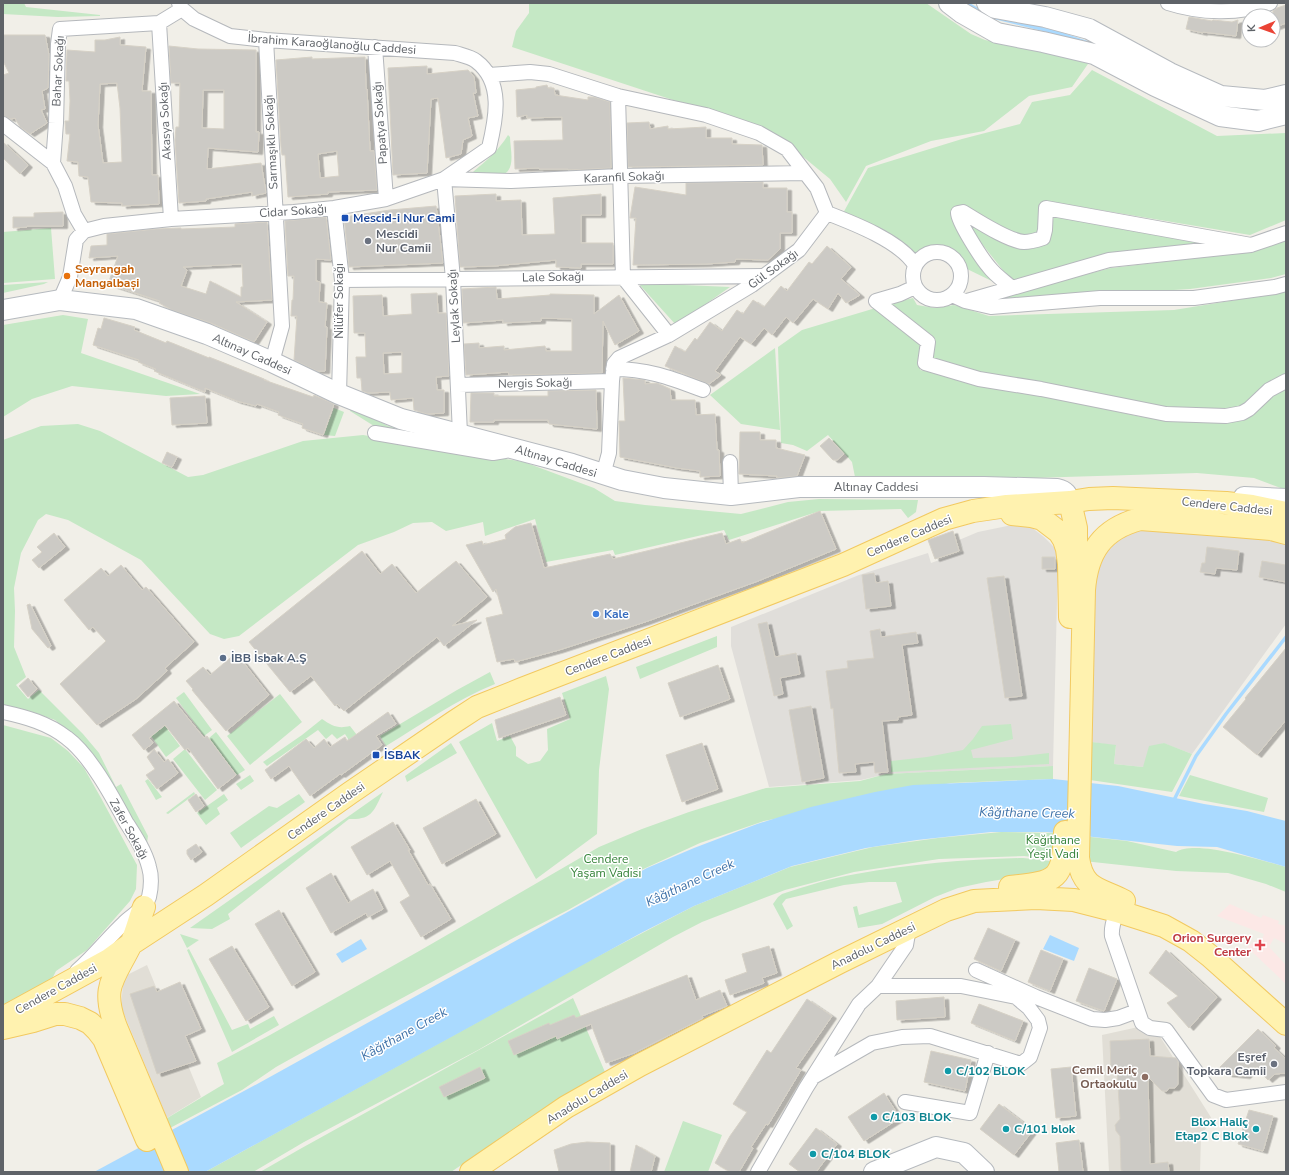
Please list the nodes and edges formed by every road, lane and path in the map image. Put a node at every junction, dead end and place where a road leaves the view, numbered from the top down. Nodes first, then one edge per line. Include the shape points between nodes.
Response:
1 (949, 3) edge
2 (987, 3) edge
3 (1168, 3) edge
4 (1264, 4) edge
5 (180, 6) edge
6 (159, 23) junction
7 (266, 40) junction
8 (375, 47) junction
9 (489, 75) junction
10 (1286, 95) edge
11 (618, 96) junction
12 (1286, 114) edge
13 (3, 124) edge
14 (53, 163) junction
15 (805, 173) junction
16 (620, 176) junction
17 (444, 179) junction
18 (386, 200) junction
19 (334, 208) junction
20 (276, 213) junction
21 (827, 214) junction
22 (170, 219) junction
23 (84, 231) junction
24 (1286, 232) edge
25 (1251, 245) junction
26 (915, 265) junction
27 (765, 276) junction
28 (623, 277) junction
29 (453, 279) junction
30 (342, 280) junction
31 (1286, 284) edge
32 (915, 287) junction
33 (1012, 288) junction
34 (952, 295) junction
35 (60, 300) junction
36 (965, 301) junction
37 (3, 310) edge
38 (669, 335) junction
39 (272, 362) junction
40 (612, 375) junction
41 (1286, 380) edge
42 (458, 385) junction
43 (703, 390) dead end
44 (339, 394) junction
45 (375, 433) dead end
46 (460, 434) junction
47 (519, 449) junction
48 (730, 462) dead end
49 (603, 475) junction
50 (731, 495) junction
51 (1159, 499) junction
52 (1286, 499) edge
53 (1070, 502) junction
54 (973, 512) junction
55 (1286, 513) edge
56 (1286, 534) edge
57 (1077, 594) junction
58 (3, 712) edge
59 (1071, 855) junction
60 (974, 901) junction
61 (144, 907) junction
62 (1117, 911) junction
63 (1164, 926) junction
64 (909, 928) junction
65 (131, 944) junction
66 (976, 970) dead end
67 (878, 986) junction
68 (57, 989) junction
69 (1137, 1012) junction
70 (3, 1018) edge
71 (1286, 1024) edge
72 (3, 1028) edge
73 (110, 1033) junction
74 (988, 1053) junction
75 (813, 1077) junction
76 (1286, 1092) edge
77 (905, 1102) dead end
78 (161, 1172) edge
79 (177, 1172) edge
80 (471, 1172) edge
81 (758, 1172) edge
82 (874, 1172) edge
83 (984, 1172) edge

1 - 12 street via 997,33 1094,54 1220,116 1258,121
2 - 10 street via 995,8 1045,17 1089,29 1170,73 1220,96 1266,100
3 - 4 street via 1182,7 1231,11
5 - 6 street, Bahar Sokağı
5 - 7 street, İbrahim Karaoğlanoğlu Caddesi via 194,19 230,36
6 - 14 street, Bahar Sokağı via 60,29
6 - 22 street, Akasya Sokağı
7 - 8 street, İbrahim Karaoğlanoğlu Caddesi
7 - 20 street, Sarmaşıklı Sokağı
8 - 9 street, İbrahim Karaoğlanoğlu Caddesi via 455,53 475,60
8 - 18 street, Papatya Sokağı
9 - 11 street via 530,72 549,74
9 - 17 street, Cidar Sokağı via 496,100 495,125 489,148
11 - 15 street via 706,115 759,133 787,149
11 - 16 street
13 - 14 street
14 - 23 street via 65,186 74,214
15 - 16 street, Karanfil Sokağı
15 - 21 street via 817,188
16 - 17 street, Karanfil Sokağı via 511,181
16 - 28 street
17 - 18 street, Cidar Sokağı
17 - 29 street, Leylak Sokağı
18 - 19 street, Cidar Sokağı
19 - 20 street, Cidar Sokağı
19 - 30 street, Nilüfer Sokağı
20 - 22 street, Cidar Sokağı
20 - 39 street, Sarmaşıklı Sokağı via 282,326
21 - 26 street via 889,242 911,257
21 - 27 street, Gül Sokağı via 799,250
22 - 23 street, Cidar Sokağı via 104,226
23 - 35 street via 76,240 70,277
24 - 25 street
25 - 33 street via 1109,260
25 - 33 street via 1046,208 1043,238 1025,242 1013,240 963,212 958,213 977,251 989,267
26 - 32 street
26 - 34 street via 927,254 934,252 949,255 955,260 961,274 960,282
27 - 28 street, Lale Sokağı
27 - 38 street, Gül Sokağı
28 - 29 street, Lale Sokağı
28 - 38 street
29 - 30 street, Lale Sokağı
29 - 42 street, Leylak Sokağı
30 - 44 street, Nilüfer Sokağı
31 - 36 street via 1194,298 1100,298 990,307
32 - 34 street via 932,300
32 - 41 street via 876,301 928,342 925,364 979,379 1166,414 1226,416 1249,409 1269,390
33 - 36 street
34 - 36 street
35 - 37 street, Altınay Caddesi
35 - 39 street, Altınay Caddesi via 136,309 207,334
38 - 40 street, Gül Sokağı via 619,358 614,364
39 - 44 street, Altınay Caddesi
40 - 42 street, Nergis Sokağı
40 - 43 street, Nergis Sokağı via 633,369 650,372
40 - 49 street via 609,453
42 - 46 street, Leylak Sokağı
44 - 46 street, Altınay Caddesi via 401,419
45 - 47 street via 493,453
46 - 47 street, Altınay Caddesi
47 - 49 street, Altınay Caddesi
48 - 50 street
49 - 50 street, Altınay Caddesi via 664,488
50 - 53 street, Altınay Caddesi via 799,487 984,487 1063,490 1068,494
51 - 52 street via 1187,494
51 - 53 main road, Cendere Caddesi via 1089,499
51 - 55 main road, Cendere Caddesi via 1226,503
53 - 54 main road, Cendere Caddesi via 1007,506
53 - 57 main road via 1076,528 1073,589
54 - 57 main road via 1031,516 1050,524 1064,540 1067,549 1069,586
54 - 65 main road, Cendere Caddesi via 944,519 843,565 478,707 350,793 203,898
56 - 57 main road via 1271,529 1164,520 1128,522 1114,529 1095,548
57 - 59 main road
58 - 61 street, Zafer Sokağı via 36,721 68,738 97,773 145,854 150,868 151,880
59 - 60 main road via 1059,872 1050,879 1003,889
59 - 63 main road via 1092,886 1139,909
60 - 62 main road, Anadolu Caddesi via 1064,899 1087,902
60 - 64 main road, Anadolu Caddesi via 946,910
61 - 65 main road
61 - 68 street via 124,922 95,954
62 - 63 main road, Anadolu Caddesi
62 - 69 street via 1112,936
63 - 71 main road, Anadolu Caddesi via 1191,941 1210,956
64 - 67 street via 906,945
64 - 80 main road, Anadolu Caddesi via 640,1065 566,1107
65 - 68 main road, Cendere Caddesi via 109,960
65 - 73 main road via 115,972 110,990
66 - 69 street via 1036,998 1092,1019 1118,1018
67 - 74 street via 961,986 1016,997 1029,1008 1038,1020 1040,1028 1030,1057 1021,1064
67 - 75 street via 859,1004
68 - 70 main road, Cendere Caddesi
69 - 76 street via 1142,1023 1150,1028 1166,1030 1213,1095 1226,1100
72 - 73 main road via 55,1014 65,1014 90,1023 97,1030
73 - 78 main road
73 - 79 main road
74 - 75 street via 930,1036 902,1037 872,1043
74 - 77 street via 970,1113
75 - 81 street
82 - 83 street via 936,1147 964,1153

